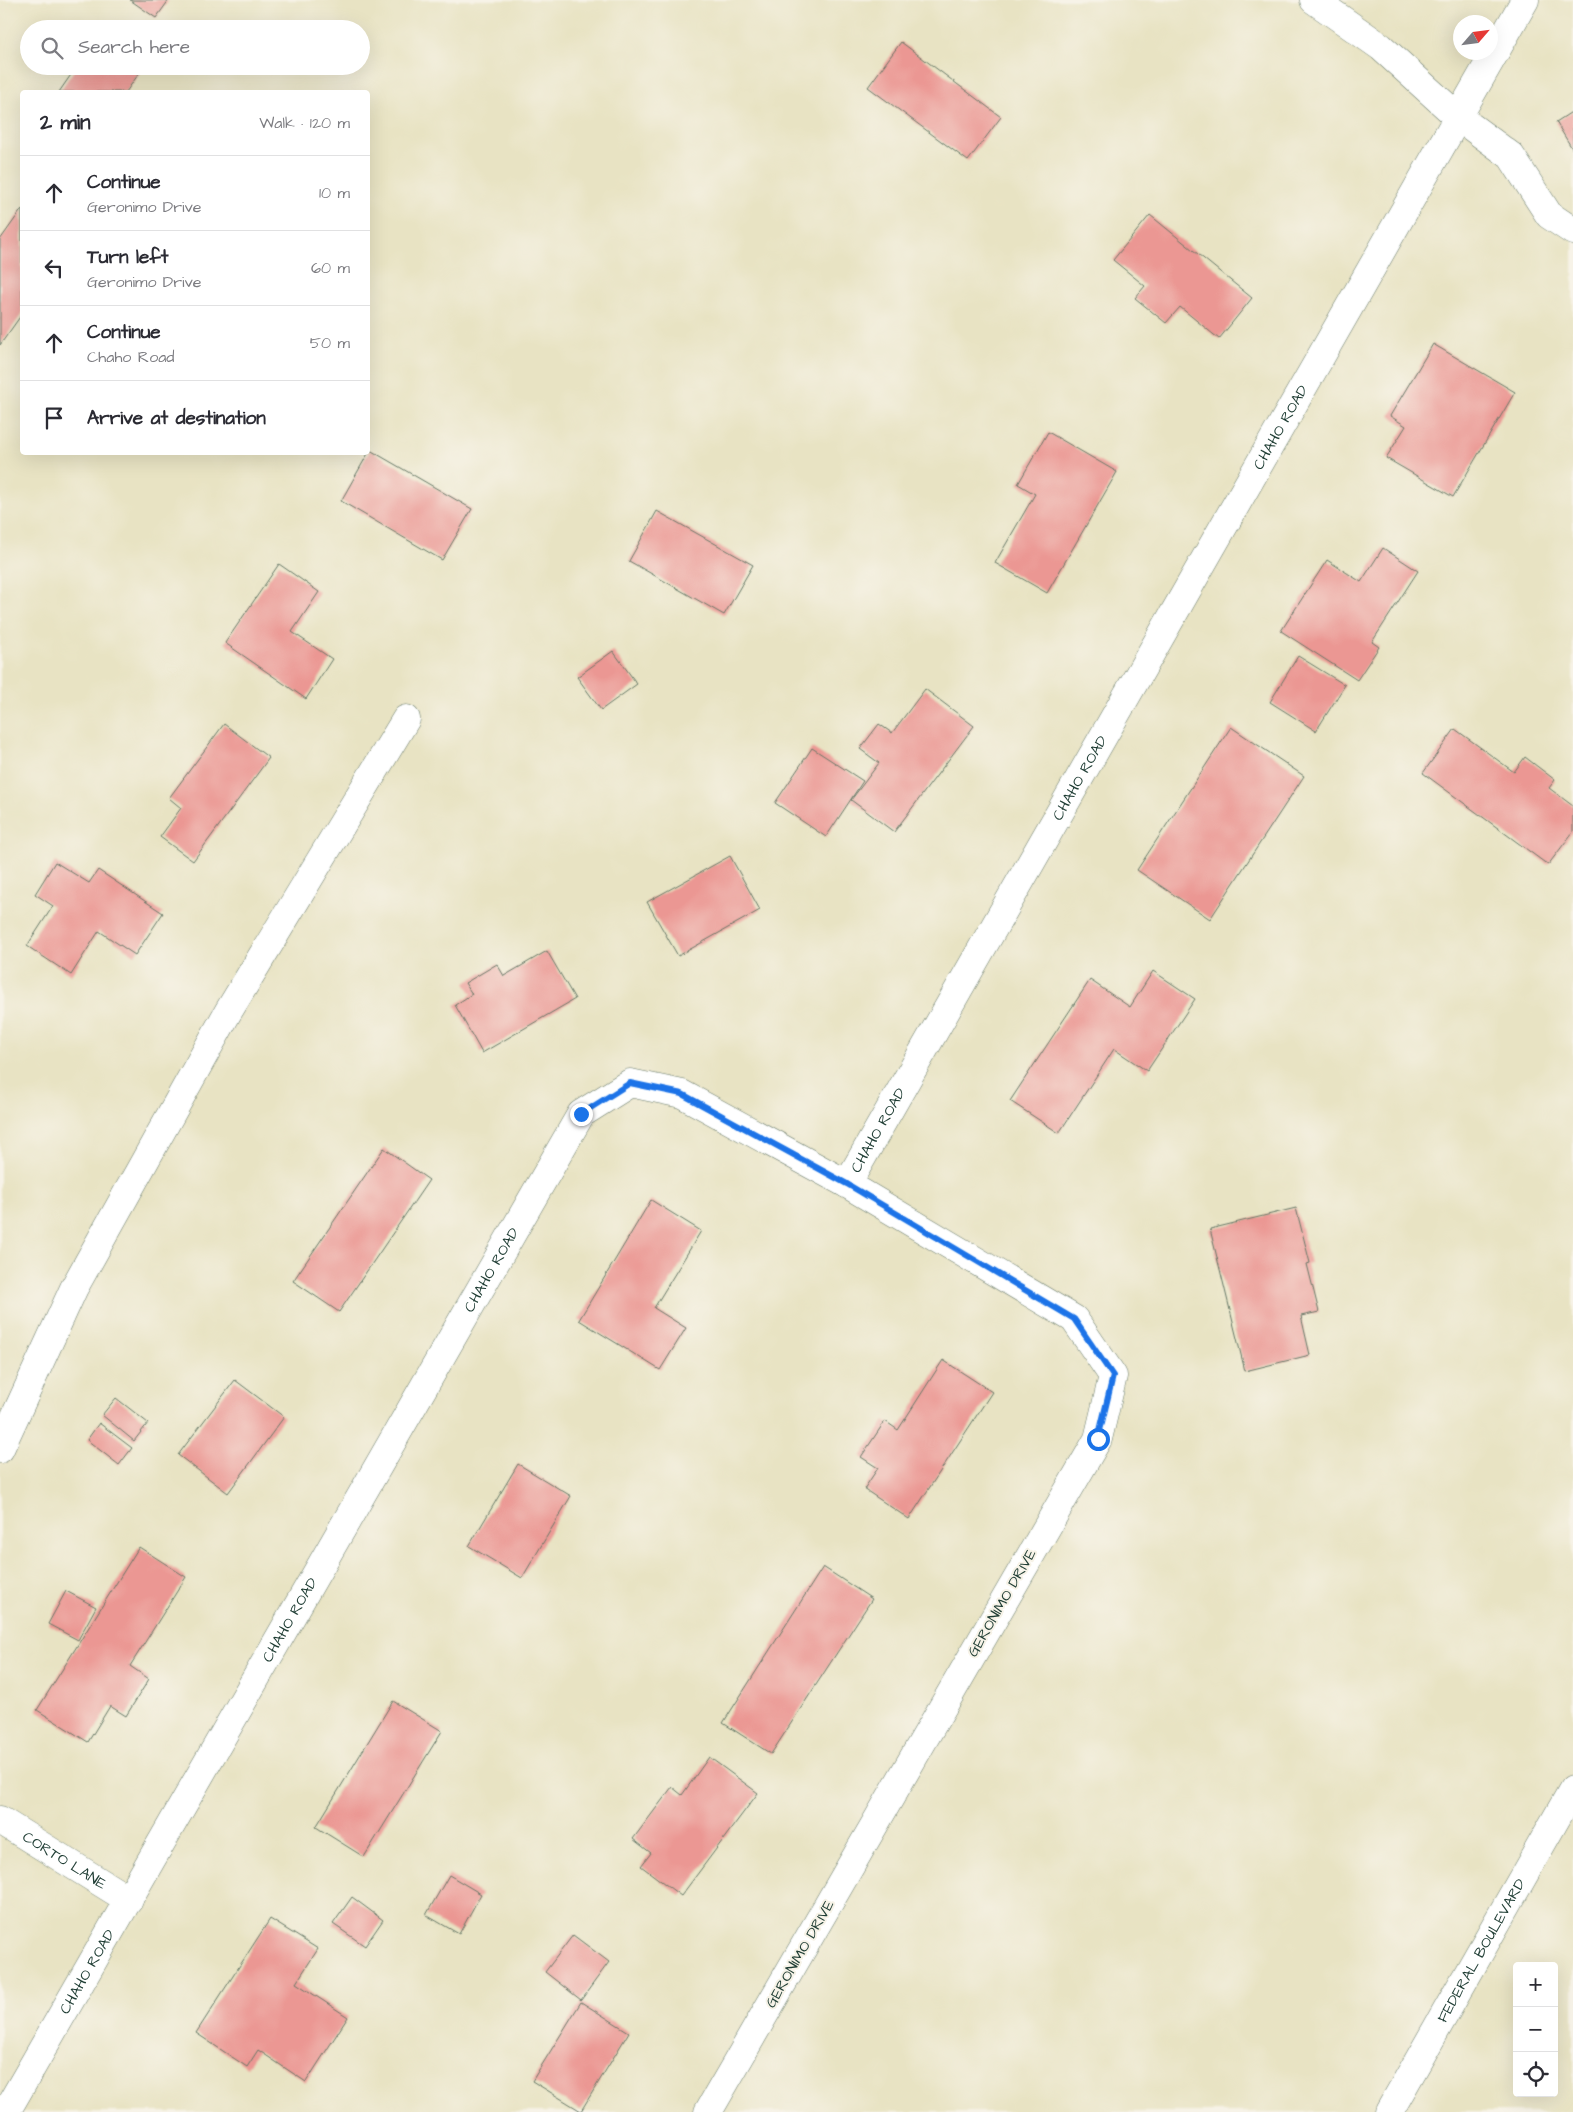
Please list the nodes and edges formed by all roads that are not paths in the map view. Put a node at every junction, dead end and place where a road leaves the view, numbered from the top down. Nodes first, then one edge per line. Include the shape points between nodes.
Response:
1 (1314, 0) edge
2 (1525, 0) edge
3 (1458, 117) junction
4 (1573, 231) edge
5 (406, 719) dead end
6 (847, 1184) junction
7 (0, 1449) edge
8 (1573, 1789) edge
9 (0, 1820) edge
10 (129, 1900) junction
11 (6, 2112) edge
12 (708, 2112) edge
13 (1389, 2112) edge

1 - 3 street via 1381,47
2 - 3 street, CHAHO ROAD
3 - 4 street via 1512,156 1549,215
3 - 6 street, CHAHO ROAD
5 - 7 street via 228,1012 74,1288
6 - 10 street, CHAHO ROAD via 682,1094 630,1083 581,1114
6 - 12 street, GERONIMO DRIVE via 1074,1319 1113,1376 1098,1439
8 - 13 street, FEDERAL BOULEVARD
9 - 10 street, CORTO LANE
10 - 11 street, CHAHO ROAD

